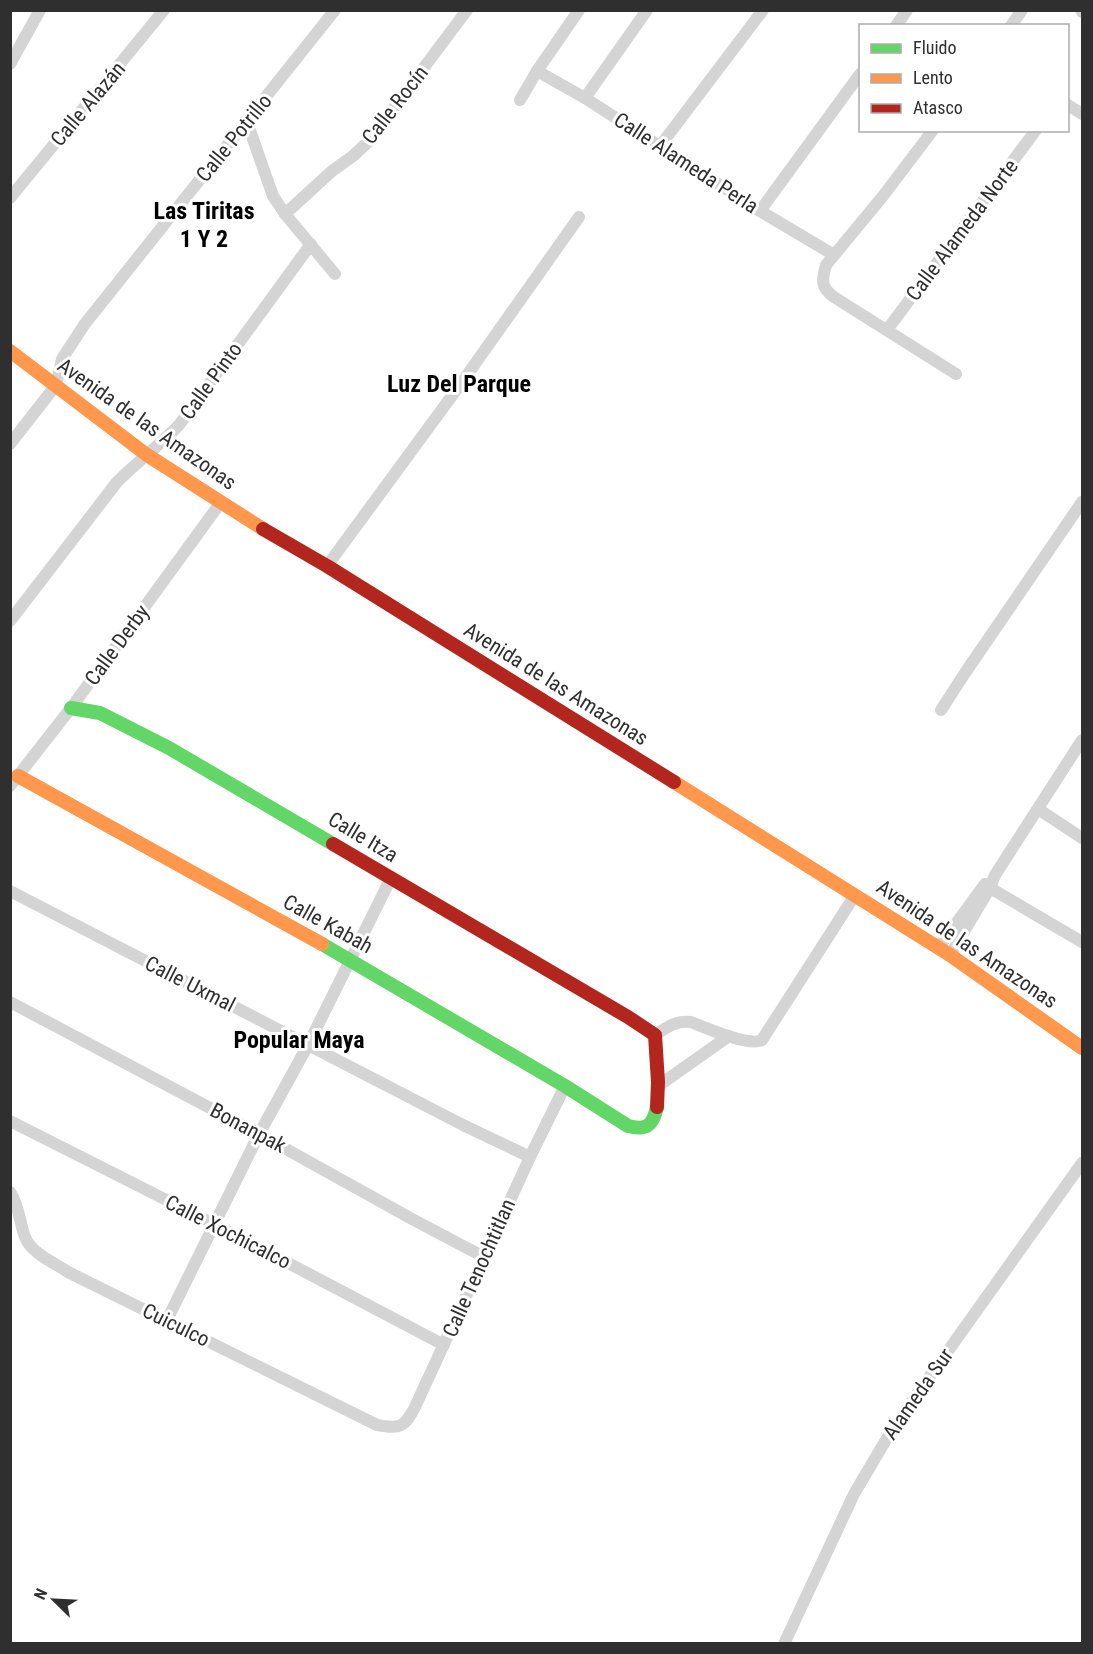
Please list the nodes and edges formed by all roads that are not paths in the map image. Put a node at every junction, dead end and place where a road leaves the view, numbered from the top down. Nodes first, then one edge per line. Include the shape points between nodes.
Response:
1 (40, 10) edge
2 (164, 10) edge
3 (335, 10) edge
4 (467, 10) edge
5 (579, 10) edge
6 (647, 10) edge
7 (762, 10) edge
8 (1022, 10) edge
9 (1012, 24) edge
10 (10, 64) edge
11 (537, 71) junction
12 (859, 77) edge
13 (585, 98) junction
14 (520, 100) dead end
15 (1069, 106) edge
16 (1083, 114) edge
17 (247, 122) junction
18 (931, 132) edge
19 (1035, 132) edge
20 (660, 146) junction
21 (10, 198) edge
22 (760, 211) junction
23 (285, 214) junction
24 (579, 217) dead end
25 (311, 244) junction
26 (834, 255) junction
27 (335, 274) dead end
28 (887, 330) junction
29 (10, 351) edge
30 (956, 374) dead end
31 (56, 385) junction
32 (10, 444) edge
33 (147, 455) junction
34 (221, 502) junction
35 (1083, 502) edge
36 (327, 566) junction
37 (10, 621) edge
38 (71, 708) junction
39 (941, 710) dead end
40 (1082, 742) edge
41 (14, 781) edge
42 (1038, 809) junction
43 (1083, 838) edge
44 (391, 878) junction
45 (987, 886) junction
46 (10, 891) edge
47 (855, 895) junction
48 (1083, 942) edge
49 (944, 952) junction
50 (350, 960) junction
51 (10, 1002) edge
52 (655, 1035) junction
53 (729, 1036) junction
54 (308, 1046) junction
55 (1083, 1048) edge
56 (565, 1086) junction
57 (658, 1086) junction
58 (10, 1121) edge
59 (259, 1134) junction
60 (530, 1157) junction
61 (1083, 1163) edge
62 (10, 1192) edge
63 (214, 1224) junction
64 (484, 1257) junction
65 (167, 1320) junction
66 (444, 1345) junction
67 (377, 1425) joint
68 (784, 1644) edge

1 - 10 street
2 - 21 street, Calle Alazán
3 - 17 street, Calle Potrillo
4 - 23 street, Calle Rocín via 369,141
5 - 11 street
6 - 13 street
7 - 20 street
8 - 9 street
11 - 13 street, Calle Alameda Perla
11 - 14 street
12 - 22 street
13 - 20 street, Calle Alameda Perla
15 - 16 street
17 - 23 street via 273,196
17 - 31 street, Calle Potrillo via 84,325 62,359
18 - 26 street
19 - 28 street, Calle Alameda Norte
20 - 22 street, Calle Alameda Perla
22 - 26 street, Calle Alameda Perla
23 - 25 street
24 - 36 street
25 - 27 street
25 - 33 street, Calle Pinto via 179,425
26 - 28 street via 823,276 827,292
28 - 30 street
29 - 31 street, Avenida de las Amazonas
31 - 32 street
31 - 33 street, Avenida de las Amazonas
33 - 34 street, Avenida de las Amazonas
33 - 37 street, Calle Pinto via 117,482
34 - 36 street, Avenida de las Amazonas
34 - 38 street, Calle Derby
35 - 39 street
36 - 47 street, Avenida de las Amazonas
38 - 41 street, Calle Derby
38 - 44 street, Calle Itza via 100,713 170,748
40 - 42 street
41 - 50 street, Calle Kabah
42 - 43 street
42 - 45 street
44 - 50 street
44 - 52 street, Calle Itza
45 - 48 street
45 - 49 street
46 - 54 street, Calle Uxmal
47 - 49 street, Avenida de las Amazonas
47 - 53 street via 762,1040
49 - 55 street, Avenida de las Amazonas
50 - 54 street
50 - 56 street, Calle Kabah
51 - 59 street, Bonanpak
52 - 53 street via 685,1021
52 - 57 street
53 - 57 street
54 - 59 street
54 - 60 street, Calle Uxmal
56 - 57 street, Calle Kabah via 613,1118 639,1129 647,1127 656,1116
56 - 60 street, Calle Tenochtitlan
58 - 63 street, Calle Xochicalco
59 - 63 street
59 - 64 street, Bonanpak
60 - 64 street, Calle Tenochtitlan
61 - 68 street, Alameda Sur via 893,1428 854,1494
62 - 65 street, Cuiculco via 26,1240 35,1251 68,1272
63 - 65 street
63 - 66 street, Calle Xochicalco
64 - 66 street, Calle Tenochtitlan
65 - 67 street, Cuiculco
66 - 67 street, Calle Tenochtitlan via 408,1420 394,1428

